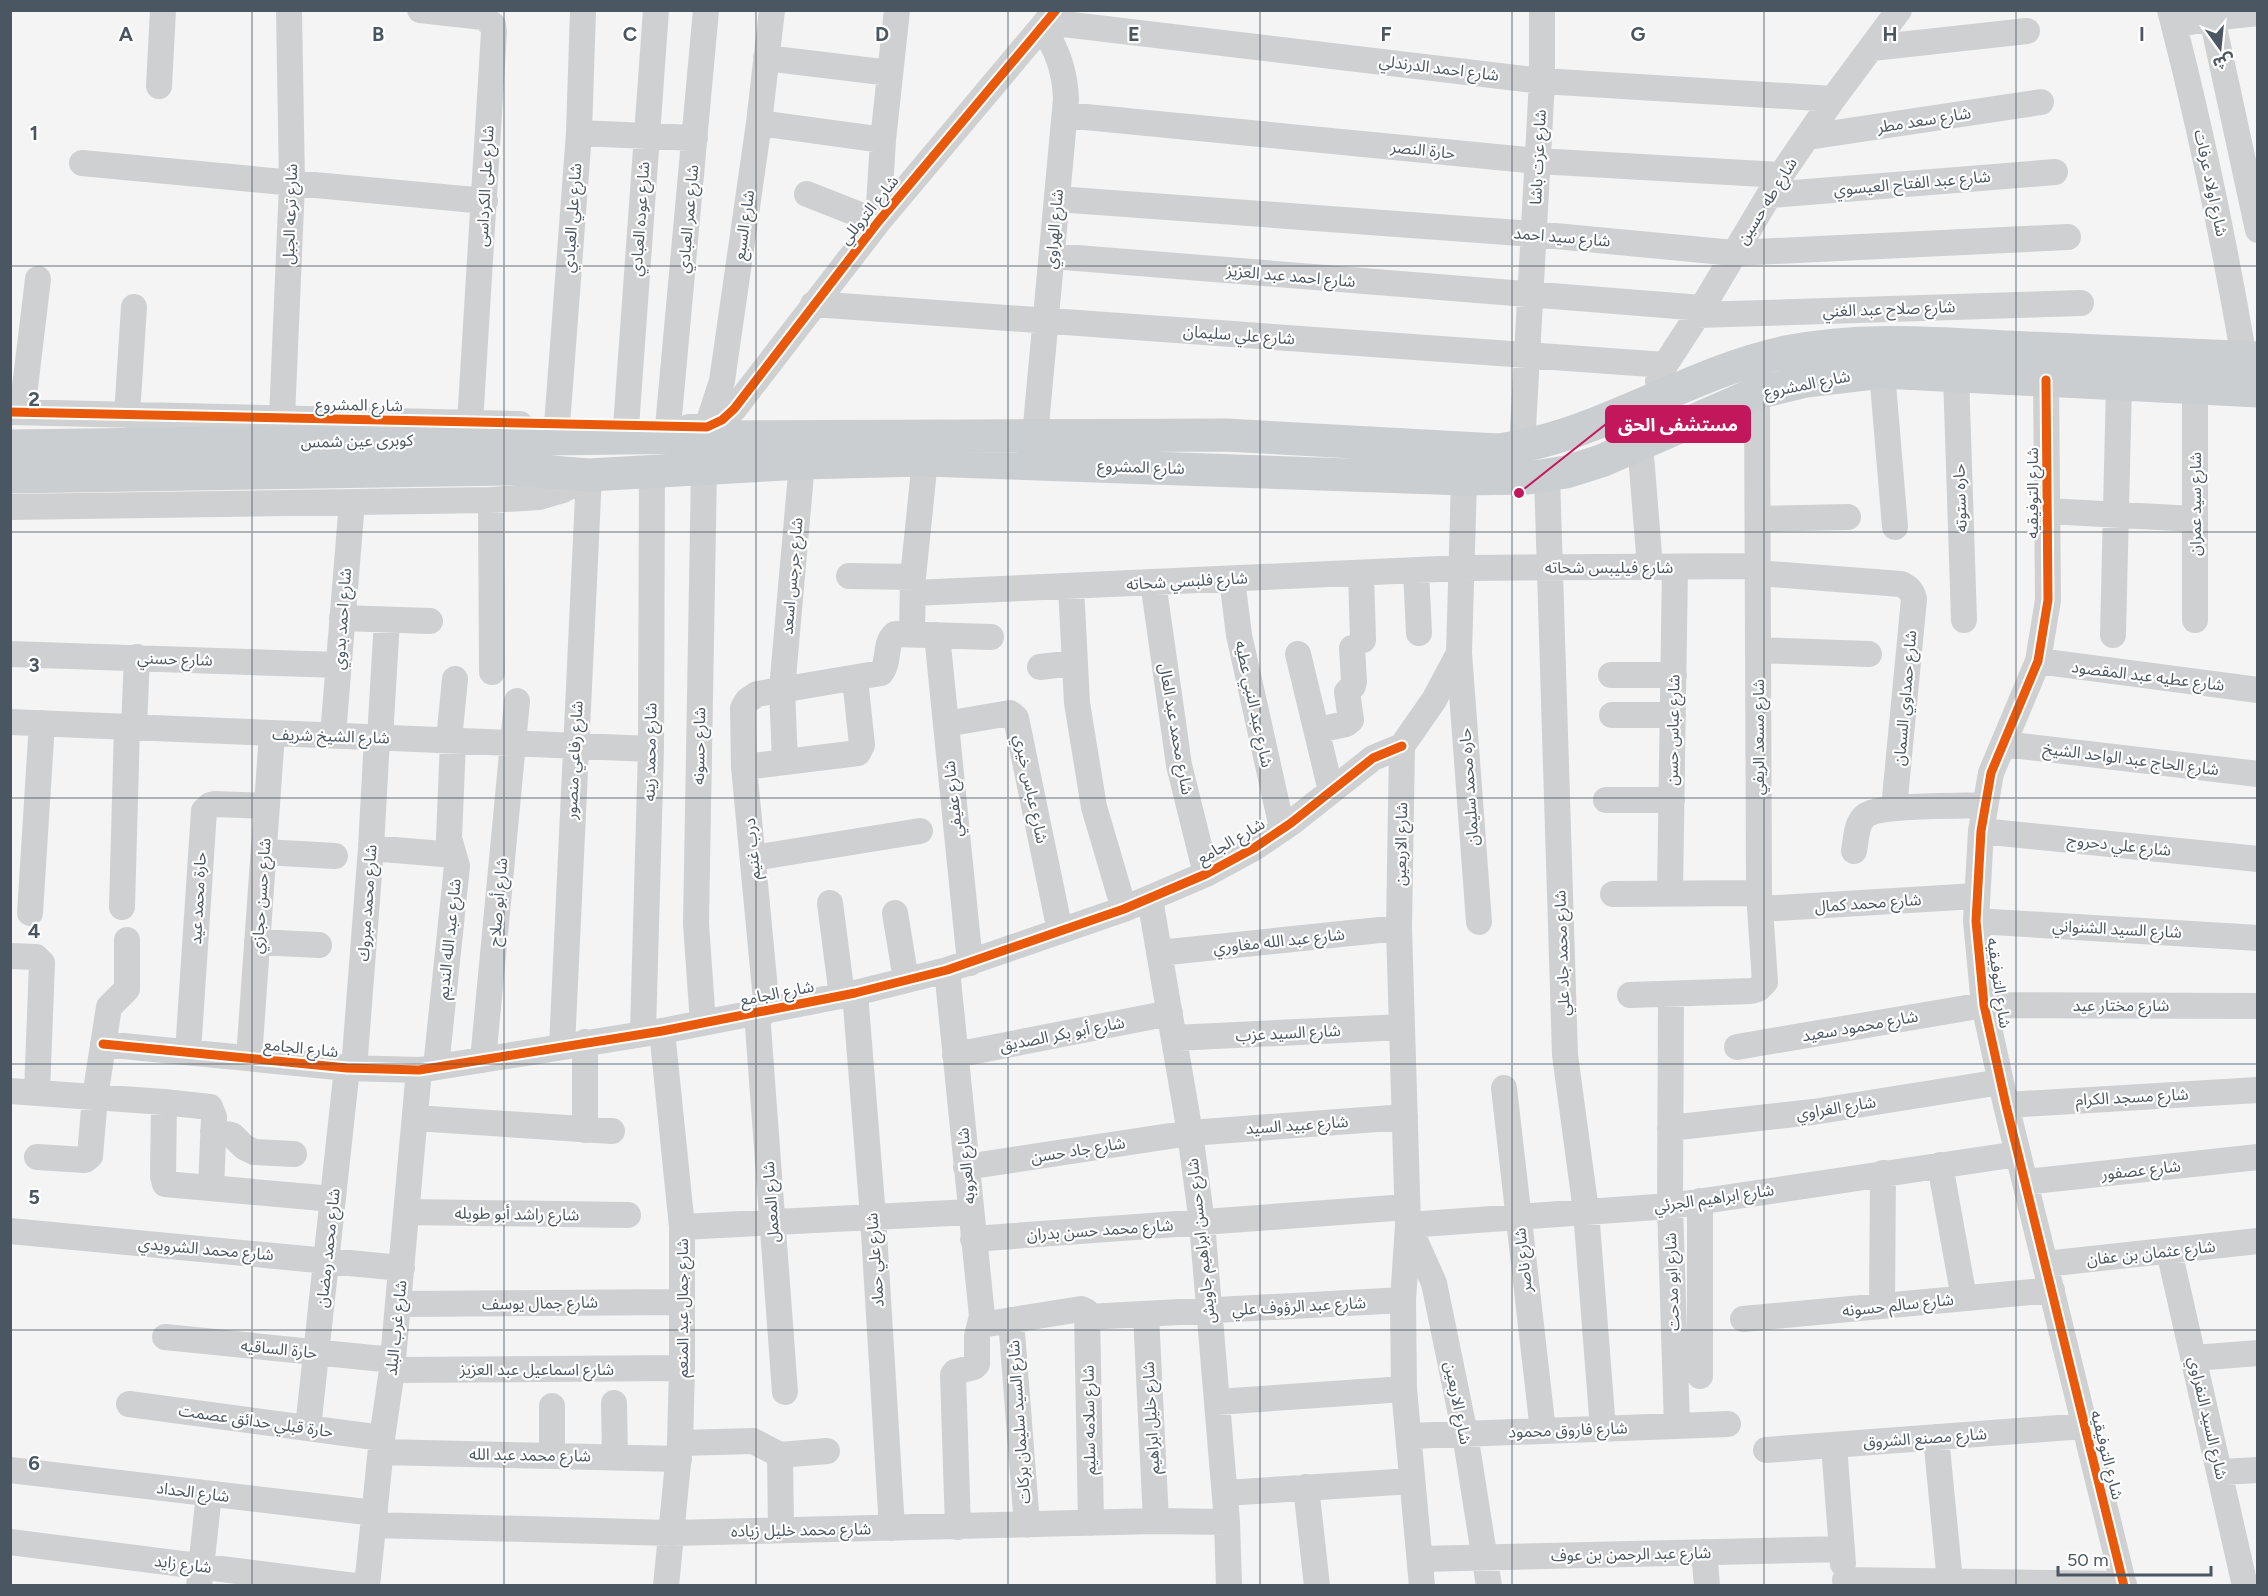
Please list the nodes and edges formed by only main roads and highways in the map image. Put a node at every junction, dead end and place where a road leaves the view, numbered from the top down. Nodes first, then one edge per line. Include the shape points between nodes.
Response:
1 (2251, 358) edge
2 (2258, 391) edge
3 (705, 444) junction
4 (10, 446) edge
5 (589, 475) joint
6 (10, 477) edge

1 - 3 main road, شارع المشروع via 1889,341 1819,346 1756,360 1699,379 1563,436 1498,450 1226,435
2 - 3 main road, شارع المشروع via 1882,372 1823,378 1757,393 1584,467 1547,476 1464,479 925,460 802,463
3 - 4 main road, كوبرى عين شمس via 560,432
3 - 5 main road, شارع المشروع via 652,472
5 - 6 main road, كوبرى عين شمس via 512,469

